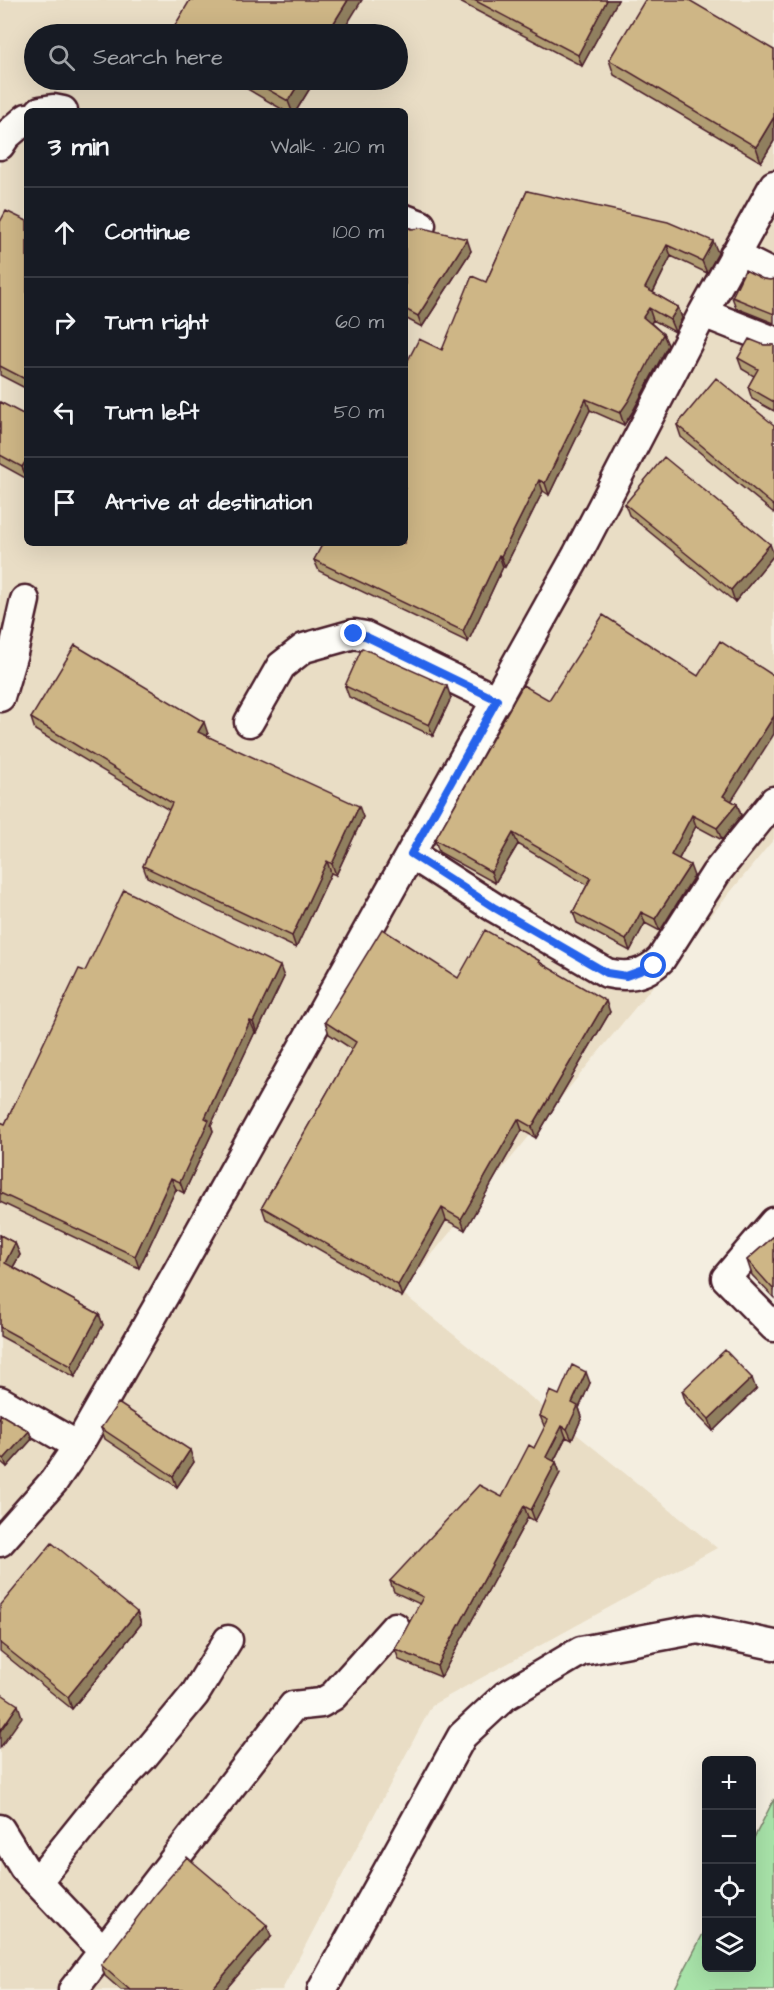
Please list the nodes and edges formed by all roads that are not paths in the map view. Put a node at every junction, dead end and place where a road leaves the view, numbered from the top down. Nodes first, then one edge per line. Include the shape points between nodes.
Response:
1 (24, 121) edge
2 (0, 145) edge
3 (774, 185) edge
4 (735, 255) junction
5 (774, 275) edge
6 (704, 312) junction
7 (774, 341) edge
8 (25, 600) dead end
9 (0, 697) edge
10 (497, 700) junction
11 (249, 722) dead end
12 (774, 801) edge
13 (411, 854) junction
14 (774, 1222) edge
15 (774, 1327) edge
16 (0, 1401) edge
17 (78, 1446) junction
18 (0, 1542) edge
19 (394, 1627) dead end
20 (228, 1640) dead end
21 (774, 1645) edge
22 (0, 1829) edge
23 (37, 1882) junction
24 (104, 1952) junction
25 (73, 1990) edge
26 (322, 1990) edge

1 - 2 street
3 - 4 street
4 - 5 street
4 - 6 street
6 - 7 street
6 - 10 street
8 - 9 street
10 - 11 street via 354,634 304,648 281,666
10 - 13 street
12 - 13 street via 716,873 661,959 654,966 626,976 607,973
13 - 17 street
14 - 15 street via 726,1278
16 - 17 street
17 - 18 street via 54,1481
19 - 24 street via 333,1696 321,1703 292,1706
20 - 23 street via 195,1694
21 - 26 street via 698,1629 581,1651 505,1696 462,1736
22 - 23 street
23 - 24 street
24 - 25 street

